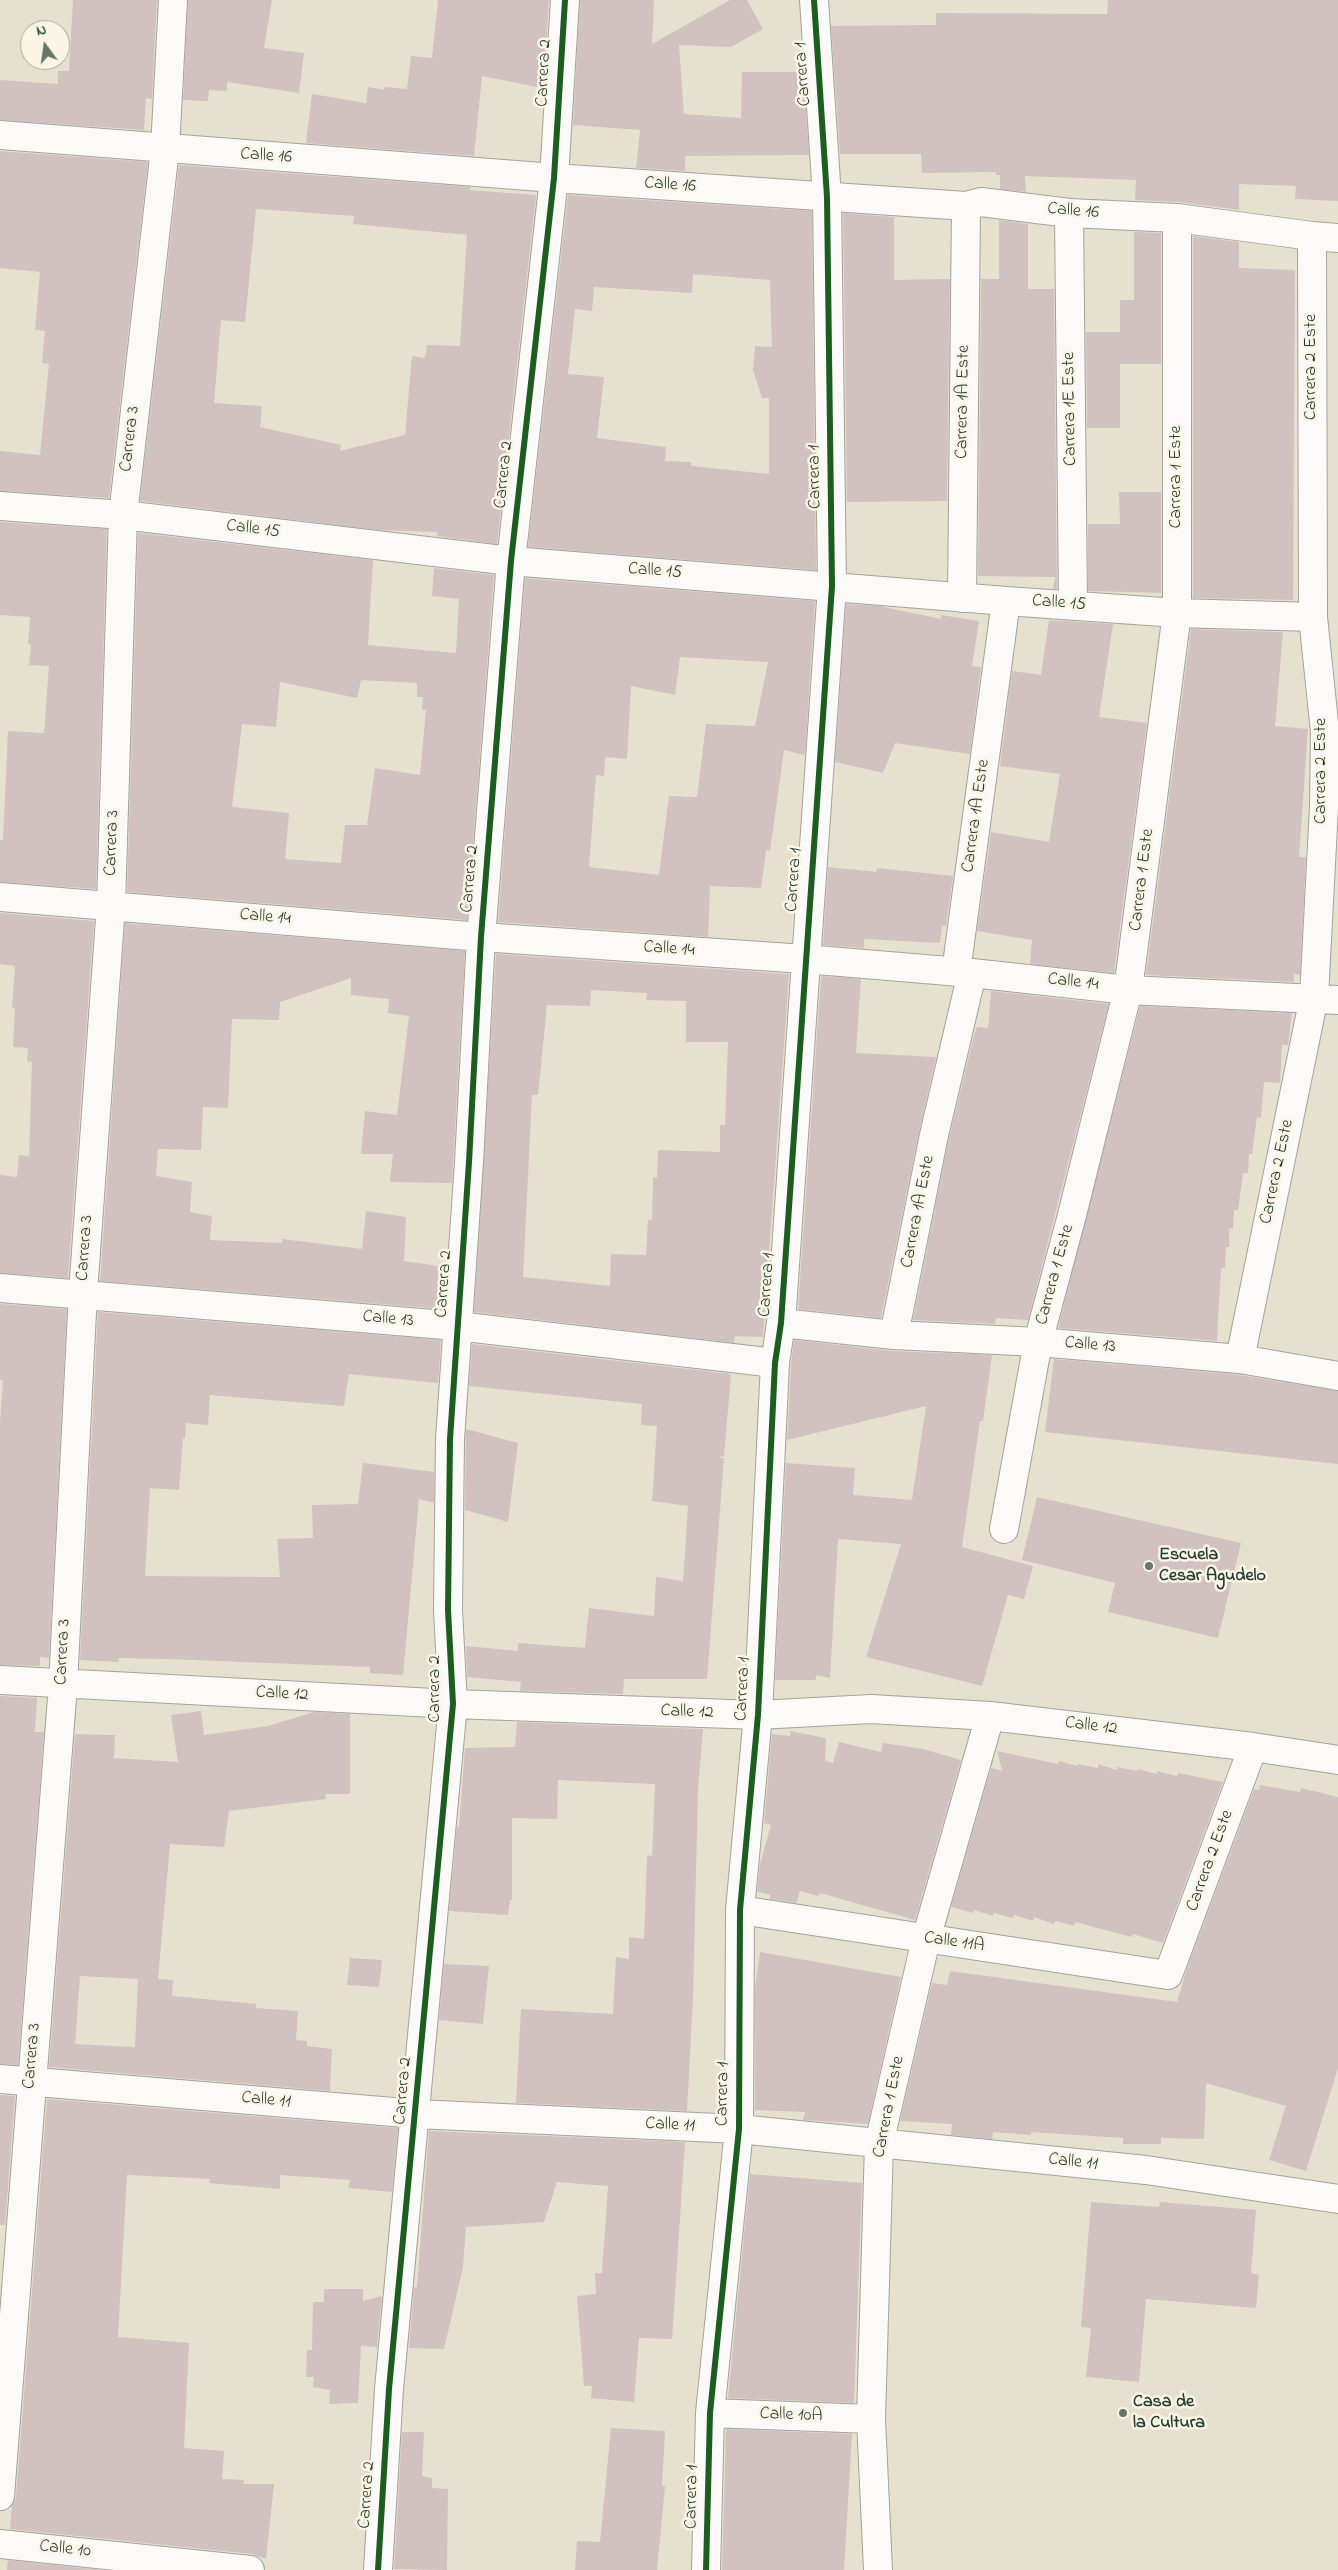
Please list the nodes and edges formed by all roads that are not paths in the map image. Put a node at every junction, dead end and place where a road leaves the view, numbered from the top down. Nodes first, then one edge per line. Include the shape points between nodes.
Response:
1 (173, 0) edge
2 (564, 0) edge
3 (814, 0) edge
4 (0, 135) edge
5 (165, 149) junction
6 (554, 178) junction
7 (827, 197) junction
8 (966, 206) junction
9 (1069, 213) junction
10 (1177, 218) junction
11 (1325, 237) edge
12 (0, 506) edge
13 (123, 515) junction
14 (511, 561) junction
15 (832, 586) junction
16 (962, 598) junction
17 (1006, 601) junction
18 (1073, 605) junction
19 (1177, 613) junction
20 (1313, 617) junction
21 (0, 897) edge
22 (111, 905) junction
23 (481, 937) junction
24 (805, 959) junction
25 (964, 972) junction
26 (1128, 990) junction
27 (1326, 998) edge
28 (0, 1288) edge
29 (83, 1294) junction
30 (781, 1323) junction
31 (457, 1326) junction
32 (894, 1335) junction
33 (1038, 1342) junction
34 (1240, 1359) junction
35 (775, 1362) junction
36 (1338, 1376) edge
37 (1004, 1529) dead end
38 (0, 1680) edge
39 (62, 1685) junction
40 (454, 1704) junction
41 (758, 1715) junction
42 (990, 1716) junction
43 (1253, 1747) junction
44 (1338, 1760) edge
45 (740, 1910) junction
46 (926, 1939) junction
47 (1168, 1975) joint
48 (0, 2079) edge
49 (31, 2082) junction
50 (417, 2114) junction
51 (739, 2129) junction
52 (879, 2144) junction
53 (1338, 2199) edge
54 (710, 2413) junction
55 (872, 2419) junction
56 (0, 2496) edge
57 (0, 2544) edge
58 (250, 2570) edge
59 (378, 2570) edge
60 (706, 2570) edge
61 (878, 2570) edge

1 - 5 street, Carrera 3
2 - 6 street, Carrera 2
3 - 7 street, Carrera 1
4 - 5 street, Calle 16
5 - 6 street, Calle 16
5 - 13 street, Carrera 3
6 - 7 street, Calle 16
6 - 14 street, Carrera 2
7 - 8 street, Calle 16
7 - 15 street, Carrera 1
8 - 9 street, Calle 16 via 981,202
8 - 16 street, Carrera 1A Este
9 - 10 street, Calle 16
9 - 18 street, Carrera 1E Este
10 - 11 street, Calle 16
10 - 19 street, Carrera 1 Este
11 - 20 street, Carrera 2 Este
12 - 13 street, Calle 15
13 - 14 street, Calle 15
13 - 22 street, Carrera 3
14 - 15 street, Calle 15
14 - 23 street, Carrera 2
15 - 16 street, Calle 15
15 - 24 street, Carrera 1
16 - 17 street, Calle 15
17 - 18 street, Calle 15
17 - 25 street, Carrera 1A Este
18 - 19 street, Calle 15
19 - 20 street, Calle 15
19 - 26 street, Carrera 1 Este
20 - 27 street, Carrera 2 Este via 1325,732
21 - 22 street, Calle 14
22 - 23 street, Calle 14
22 - 29 street, Carrera 3
23 - 24 street, Calle 14
23 - 31 street, Carrera 2
24 - 25 street, Calle 14
24 - 30 street, Carrera 1
25 - 26 street, Calle 14
25 - 32 street, Carrera 1A Este
26 - 27 street, Calle 14
26 - 33 street, Carrera 1 Este
27 - 34 street, Carrera 2 Este
28 - 29 street, Calle 13
29 - 31 street, Calle 13
29 - 39 street, Carrera 3
30 - 32 street, Calle 13
30 - 35 street, Carrera 1
31 - 35 street, Calle 13
31 - 40 street, Carrera 2 via 450,1449 448,1610
32 - 33 street, Calle 13
33 - 34 street, Calle 13
33 - 37 street, Carrera 1 Este
34 - 36 street, Calle 13
35 - 41 street, Carrera 1
38 - 39 street, Calle 12
39 - 40 street, Calle 12
39 - 49 street, Carrera 3
40 - 41 street, Calle 12
40 - 50 street, Carrera 2
41 - 42 street, Calle 12 via 872,1709
41 - 45 street, Carrera 1
42 - 43 street, Calle 12
42 - 46 street, Carrera 1 Este
43 - 44 street, Calle 12
43 - 47 street, Carrera 2 Este
45 - 46 street, Calle 11A
45 - 51 street, Carrera 1
46 - 47 street, Calle 11A
46 - 52 street, Carrera 1 Este
48 - 49 street, Calle 11
49 - 50 street, Calle 11
49 - 56 street, Carrera 3
50 - 51 street, Calle 11
50 - 59 street, Carrera 2 via 389,2389
51 - 52 street, Calle 11
51 - 54 street, Carrera 1
52 - 53 street, Calle 11 via 1146,2170
52 - 55 street, Carrera 1 Este
54 - 55 street, Calle 10A
54 - 60 street, Carrera 1
55 - 61 street, Carrera 1 Este
57 - 58 street, Calle 10

